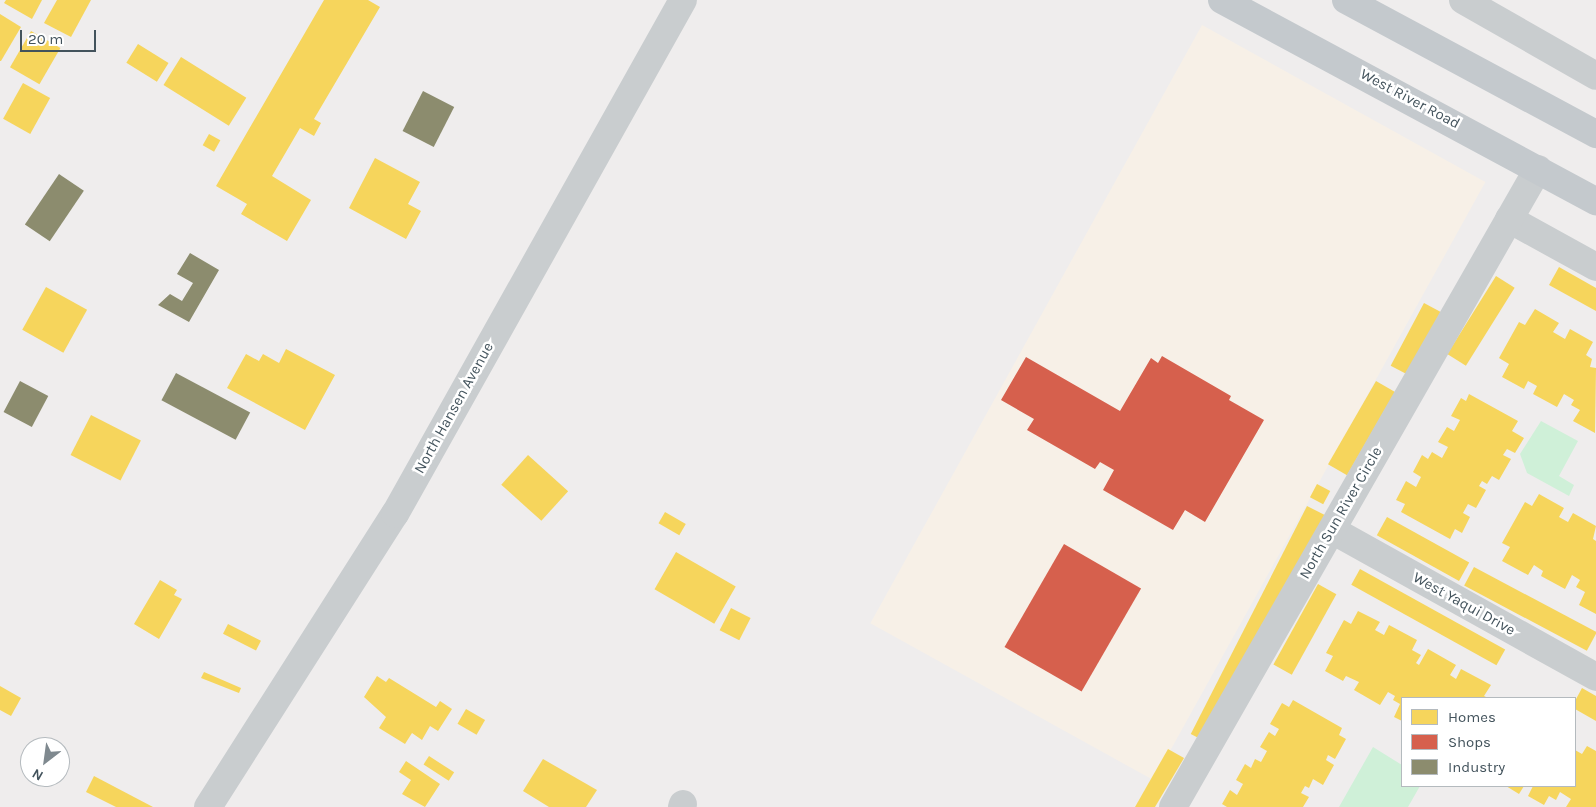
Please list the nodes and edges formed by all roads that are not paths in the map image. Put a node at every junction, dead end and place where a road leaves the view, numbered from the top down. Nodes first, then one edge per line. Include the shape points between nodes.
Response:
1 (683, 0) edge
2 (1222, 0) edge
3 (1346, 0) edge
4 (1463, 0) edge
5 (1596, 76) edge
6 (1596, 134) edge
7 (1538, 169) junction
8 (1596, 201) edge
9 (1509, 219) junction
10 (1596, 267) edge
11 (1332, 530) junction
12 (1596, 677) edge
13 (208, 807) edge
14 (1173, 807) edge

1 - 13 street, North Hansen Avenue via 395,514
2 - 7 main road, West River Road
3 - 6 main road
4 - 5 street
7 - 8 main road, West River Road
7 - 9 street, North Sun River Circle
9 - 10 street
9 - 11 street, North Sun River Circle
11 - 12 street, West Yaqui Drive
11 - 14 street, North Sun River Circle

